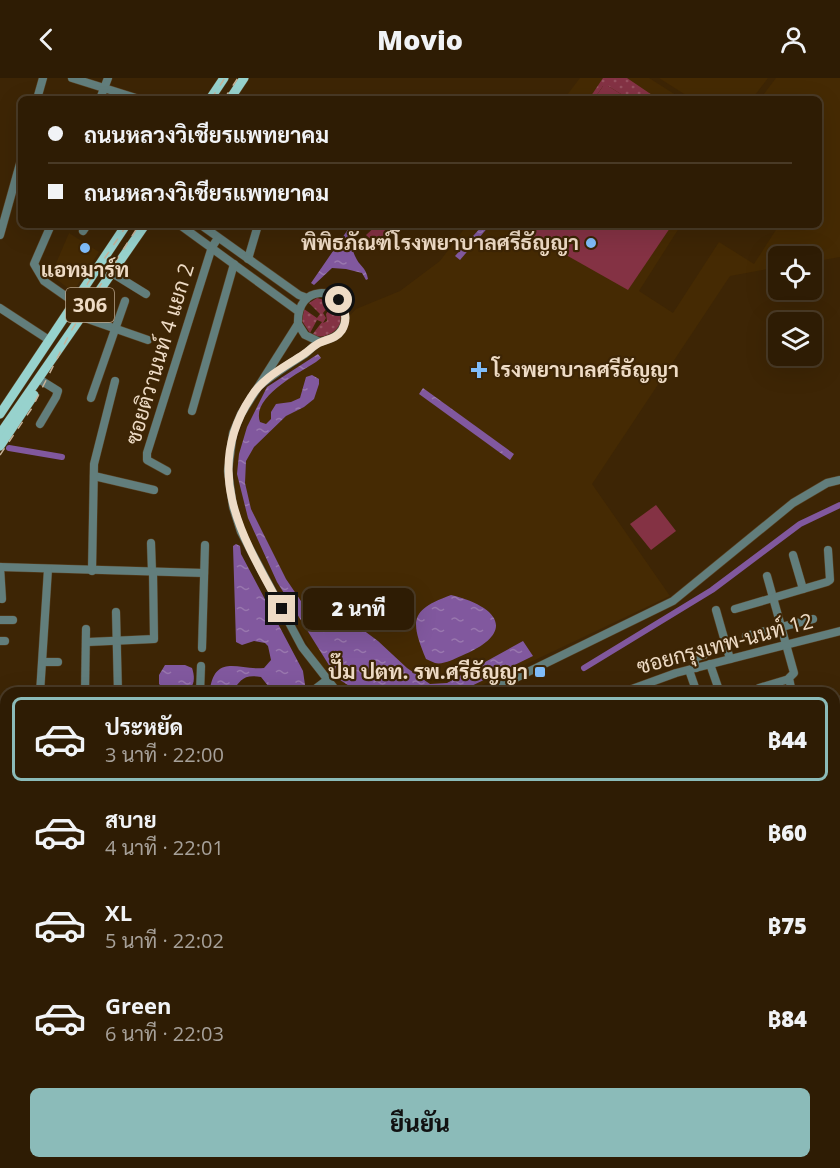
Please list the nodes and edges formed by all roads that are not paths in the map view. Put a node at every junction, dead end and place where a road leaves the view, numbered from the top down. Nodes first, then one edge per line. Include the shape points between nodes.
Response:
1 (43, 78) edge
2 (72, 78) edge
3 (108, 78) edge
4 (224, 78) edge
5 (244, 78) edge
6 (104, 88) junction
7 (38, 96) edge
8 (101, 96) edge
9 (129, 96) edge
10 (212, 96) edge
11 (232, 96) edge
12 (18, 171) edge
13 (50, 228) edge
14 (124, 228) edge
15 (143, 228) edge
16 (184, 228) edge
17 (205, 228) edge
18 (257, 228) edge
19 (0, 235) edge
20 (218, 238) junction
21 (212, 247) junction
22 (248, 259) junction
23 (234, 264) junction
24 (112, 273) junction
25 (283, 284) junction
26 (274, 293) junction
27 (146, 294) dead end
28 (307, 297) junction
29 (125, 301) dead end
30 (74, 302) junction
31 (0, 308) edge
32 (297, 311) junction
33 (81, 317) junction
34 (298, 324) junction
35 (116, 330) junction
36 (148, 340) dead end
37 (320, 342) junction
38 (47, 344) junction
39 (48, 366) junction
40 (42, 381) junction
41 (115, 381) dead end
42 (259, 386) junction
43 (91, 398) dead end
44 (192, 411) dead end
45 (0, 414) edge
46 (0, 423) edge
47 (40, 424) dead end
48 (0, 434) edge
49 (0, 446) edge
50 (167, 471) dead end
51 (94, 476) junction
52 (840, 480) edge
53 (154, 490) dead end
54 (151, 543) dead end
55 (205, 545) dead end
56 (828, 550) dead end
57 (793, 555) dead end
58 (0, 567) edge
59 (48, 569) junction
60 (92, 571) junction
61 (152, 572) junction
62 (204, 573) junction
63 (767, 576) dead end
64 (803, 589) junction
65 (773, 598) junction
66 (2, 599) dead end
67 (735, 609) dead end
68 (716, 610) dead end
69 (116, 612) dead end
70 (0, 620) edge
71 (13, 620) dead end
72 (813, 620) dead end
73 (781, 627) junction
74 (86, 629) dead end
75 (840, 631) edge
76 (746, 636) dead end
77 (117, 641) junction
78 (88, 642) junction
79 (786, 645) junction
80 (202, 648) dead end
81 (704, 655) dead end
82 (730, 659) junction
83 (43, 662) junction
84 (58, 662) dead end
85 (711, 664) junction
86 (201, 666) dead end
87 (693, 669) junction
88 (789, 679) junction
89 (327, 680) junction
90 (41, 687) edge
91 (85, 687) edge
92 (118, 687) edge
93 (200, 687) edge
94 (318, 687) edge
95 (333, 687) edge
96 (497, 687) edge
97 (635, 687) edge
98 (696, 687) edge
99 (718, 687) edge
100 (762, 687) edge
101 (791, 687) edge

1 - 7 street
2 - 6 street
3 - 6 street
4 - 10 main road
5 - 11 main road
6 - 8 street
6 - 9 street
12 - 19 street
13 - 30 street via 34,264 44,281
14 - 30 main road, 306
15 - 24 main road, 306
16 - 21 street
17 - 20 street
18 - 22 street
20 - 21 street, ซอยติวานนท์ 4 แยก 2
20 - 22 street
21 - 23 street
21 - 50 street, ซอยติวานนท์ 4 แยก 2 via 147,453 147,460
22 - 25 street
23 - 26 street
23 - 44 street
24 - 27 street
24 - 33 main road, 306
25 - 26 street
25 - 28 street
26 - 32 street
28 - 32 street
28 - 37 street via 331,295 343,307 341,330
29 - 35 street
30 - 38 main road, 306
31 - 38 street
32 - 34 street
33 - 35 street
33 - 39 main road, 306
34 - 37 street via 305,335
34 - 42 street
35 - 36 street
35 - 43 street
37 - 42 street
38 - 45 main road, 306
38 - 46 main road, 306
39 - 40 main road, 306
39 - 48 main road, 306
40 - 47 street via 58,391
40 - 49 main road, 306
41 - 51 street
42 - 89 street via 233,433 228,471 233,507 241,532 297,638
51 - 53 street
51 - 60 street
52 - 96 street via 827,483 793,503 673,602
54 - 61 street
55 - 62 street
56 - 64 street via 830,580
57 - 64 street
58 - 59 street
58 - 66 street
59 - 60 street
59 - 83 street
60 - 61 street
61 - 62 street
61 - 77 street via 154,639
62 - 80 street
63 - 65 street
64 - 65 street
65 - 67 street
65 - 73 street
68 - 82 street
69 - 77 street
70 - 71 street
72 - 73 street
73 - 76 street
73 - 79 street
74 - 78 street
75 - 79 street, ซอยกรุงเทพ-นนท์ 12
77 - 78 street
77 - 92 street
78 - 91 street
79 - 82 street, ซอยกรุงเทพ-นนท์ 12
79 - 88 street via 794,673
81 - 87 street via 694,658
82 - 85 street, ซอยกรุงเทพ-นนท์ 12
83 - 84 street
83 - 90 street
85 - 87 street, ซอยกรุงเทพ-นนท์ 12
85 - 99 street
86 - 93 street
87 - 97 street, ซอยกรุงเทพ-นนท์ 12
87 - 98 street
88 - 100 street
88 - 101 street
89 - 94 street
89 - 95 street

